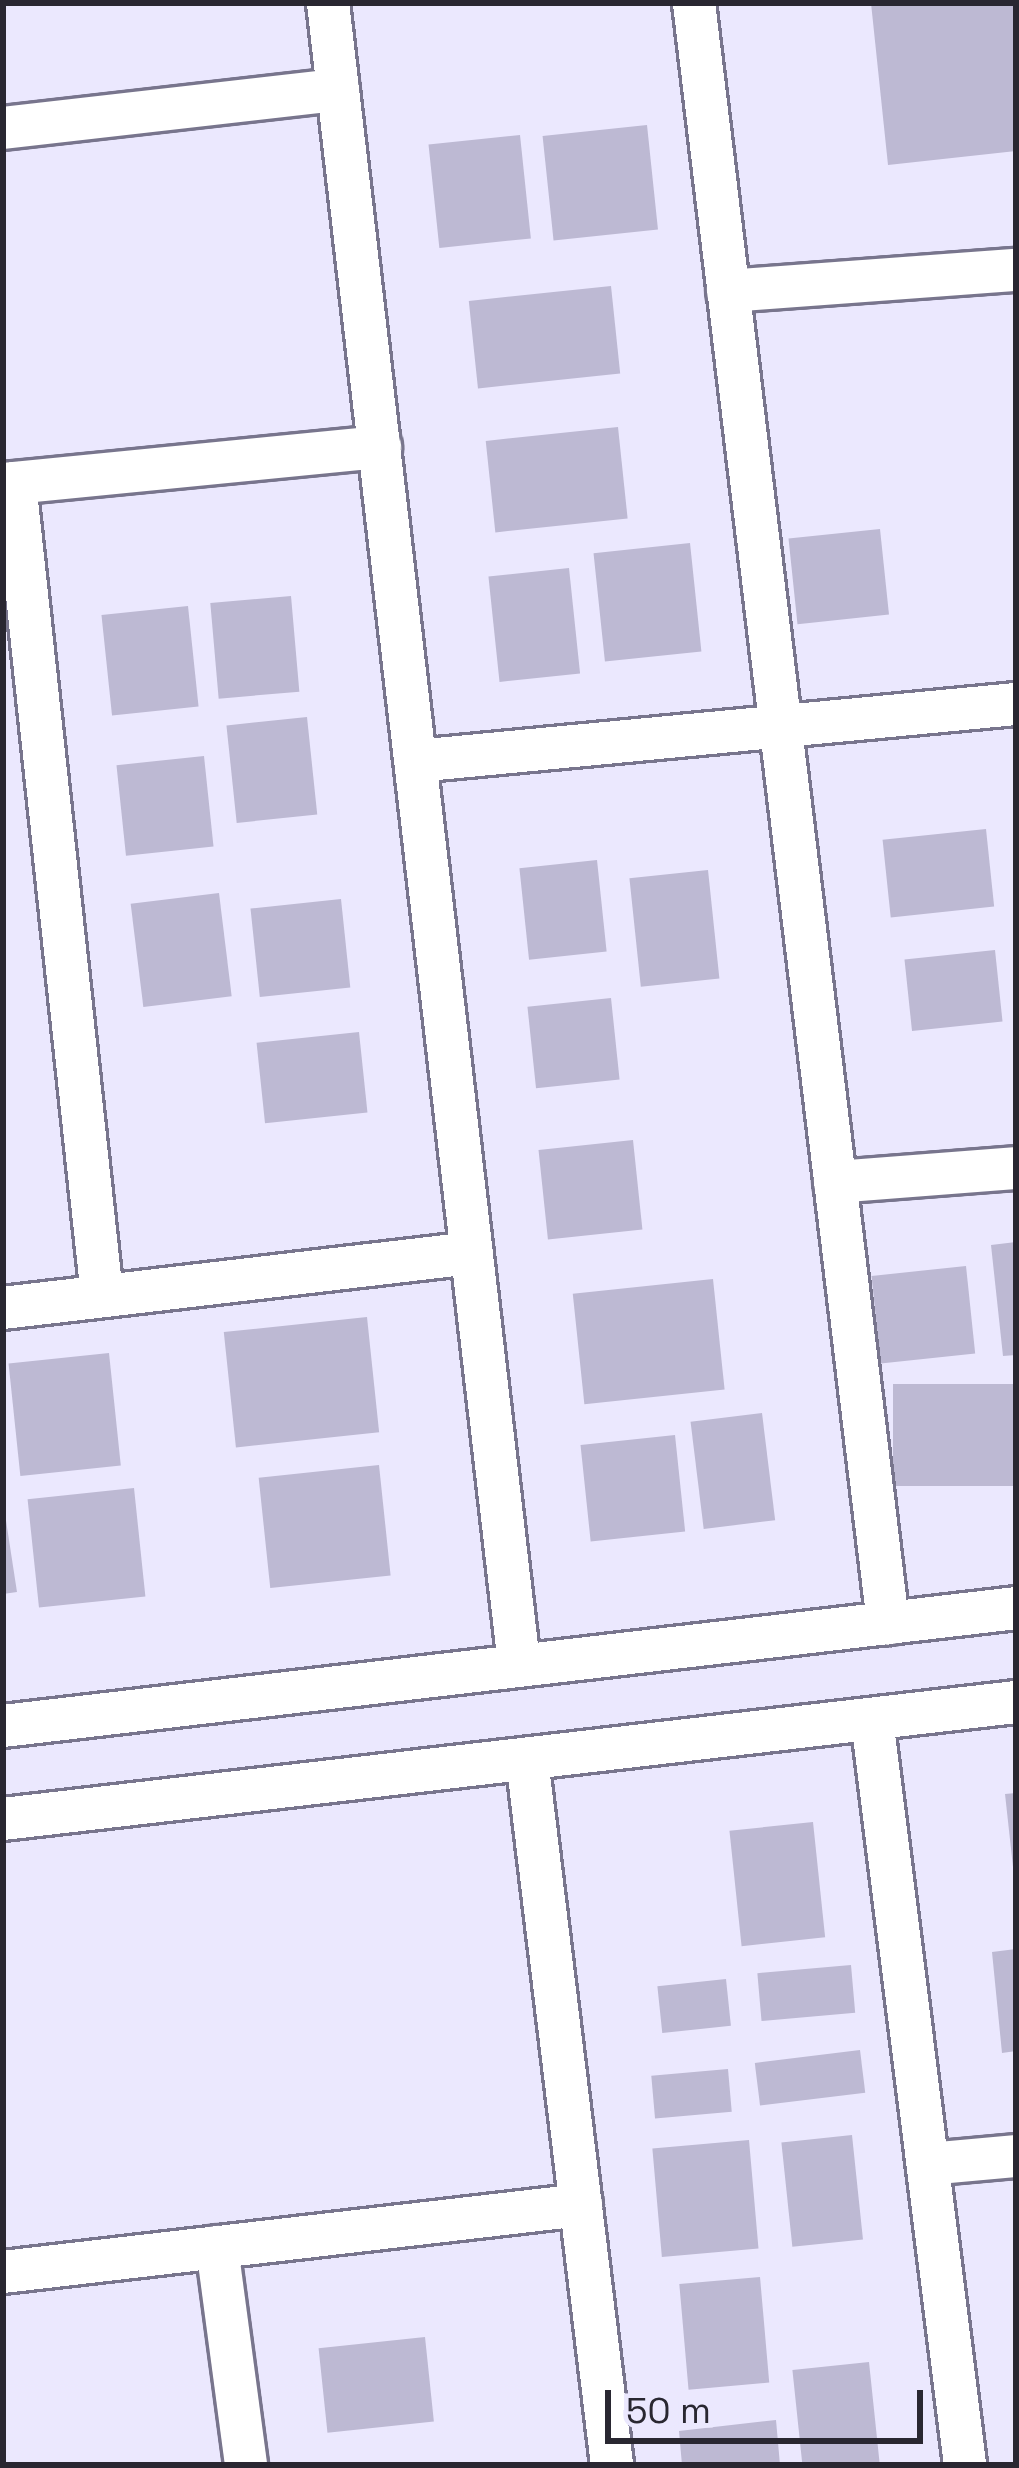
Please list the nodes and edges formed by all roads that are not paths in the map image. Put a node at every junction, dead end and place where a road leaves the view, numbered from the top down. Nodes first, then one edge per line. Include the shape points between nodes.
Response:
1 (328, 3) edge
2 (694, 3) edge
3 (338, 90) junction
4 (3, 128) edge
5 (1016, 270) edge
6 (728, 291) junction
7 (380, 447) junction
8 (9, 484) edge
9 (1016, 704) edge
10 (781, 729) junction
11 (416, 760) junction
12 (1016, 1168) edge
13 (835, 1182) junction
14 (472, 1253) junction
15 (102, 1296) junction
16 (3, 1308) edge
17 (1016, 1608) edge
18 (888, 1623) junction
19 (519, 1665) junction
20 (1016, 1702) edge
21 (872, 1719) junction
22 (3, 1726) edge
23 (526, 1759) junction
24 (3, 1819) edge
25 (1016, 2156) edge
26 (928, 2164) junction
27 (580, 2206) junction
28 (217, 2247) junction
29 (3, 2272) edge
30 (246, 2465) edge
31 (611, 2465) edge
32 (965, 2465) edge

1 - 3 street
2 - 6 street
3 - 4 street
3 - 7 street
5 - 6 street
6 - 10 street
7 - 8 street
7 - 11 street
8 - 15 street
9 - 10 street
10 - 11 street
10 - 13 street
11 - 14 street
12 - 13 street
13 - 18 street
14 - 15 street
14 - 19 street
15 - 16 street
17 - 18 street
18 - 19 street
19 - 22 street
20 - 21 street
21 - 23 street
21 - 26 street
23 - 24 street
23 - 27 street
25 - 26 street
26 - 32 street
27 - 28 street
27 - 31 street
28 - 29 street
28 - 30 street

